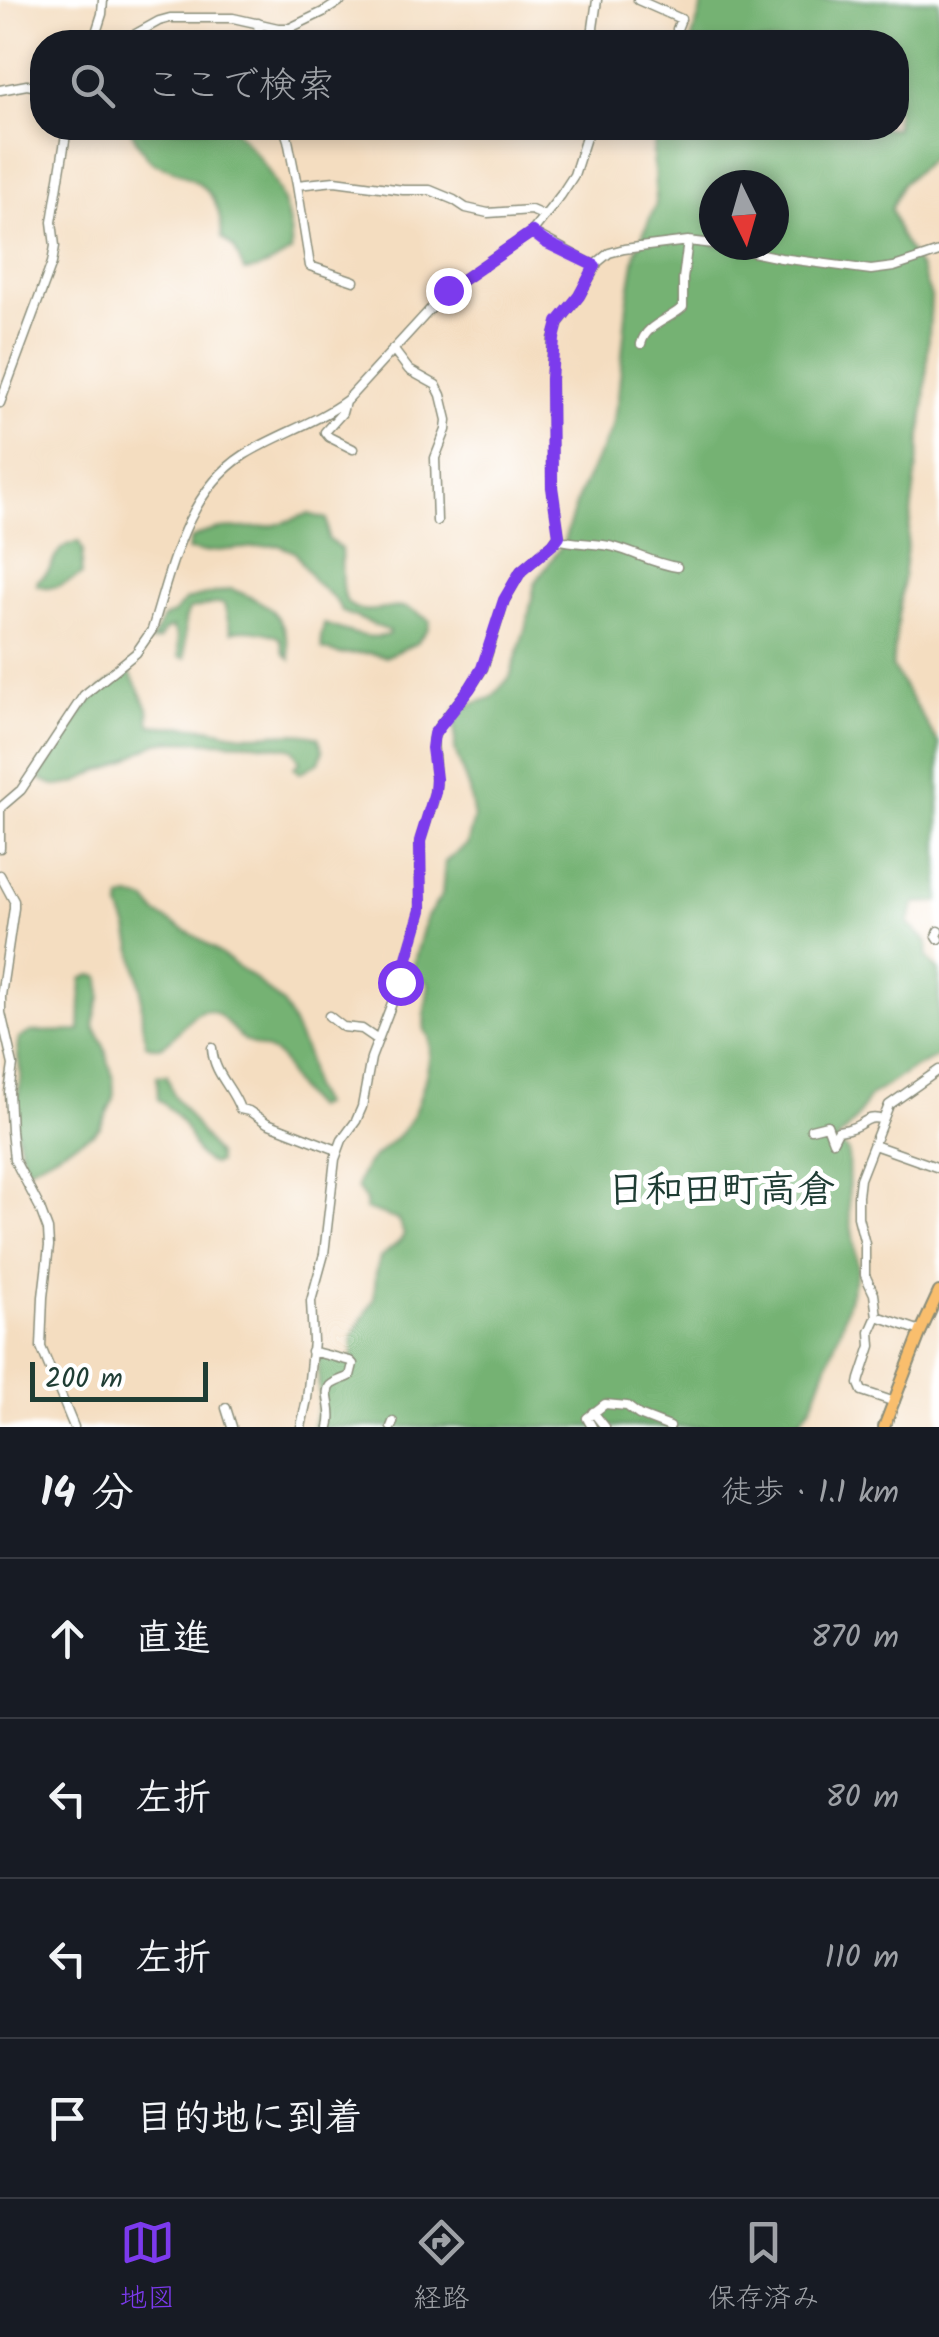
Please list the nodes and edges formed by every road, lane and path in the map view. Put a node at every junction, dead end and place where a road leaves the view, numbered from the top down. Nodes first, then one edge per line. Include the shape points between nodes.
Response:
1 (103, 0) edge
2 (342, 0) edge
3 (597, 0) edge
4 (638, 0) edge
5 (258, 23) junction
6 (677, 29) dead end
7 (96, 30) edge
8 (142, 30) edge
9 (259, 30) edge
10 (593, 30) edge
11 (30, 86) edge
12 (0, 90) edge
13 (65, 140) edge
14 (288, 140) edge
15 (585, 140) edge
16 (297, 185) junction
17 (545, 216) junction
18 (532, 232) junction
19 (688, 242) junction
20 (699, 243) edge
21 (939, 252) edge
22 (789, 259) edge
23 (595, 266) junction
24 (354, 281) dead end
25 (641, 344) dead end
26 (393, 349) junction
27 (345, 402) junction
28 (0, 403) edge
29 (353, 449) dead end
30 (437, 521) dead end
31 (558, 539) junction
32 (677, 567) dead end
33 (0, 809) edge
34 (0, 848) edge
35 (0, 875) edge
36 (329, 1016) dead end
37 (378, 1040) junction
38 (212, 1048) dead end
39 (939, 1070) edge
40 (882, 1120) junction
41 (811, 1129) dead end
42 (874, 1145) junction
43 (338, 1150) junction
44 (939, 1168) edge
45 (939, 1292) edge
46 (877, 1316) junction
47 (921, 1331) junction
48 (312, 1352) junction
49 (895, 1402) junction
50 (226, 1408) dead end
51 (593, 1412) junction
52 (74, 1427) edge
53 (232, 1427) edge
54 (300, 1427) edge
55 (329, 1427) edge
56 (592, 1427) edge
57 (605, 1427) edge
58 (670, 1427) edge
59 (884, 1427) edge

1 - 7 street
2 - 5 street via 290,28
3 - 10 street
4 - 6 street via 680,19
5 - 8 street via 170,18
5 - 9 street
11 - 12 street
13 - 28 street via 52,263
14 - 16 street
15 - 17 street via 574,174
16 - 17 street via 335,181 430,190 488,213 531,210
16 - 24 street via 310,266
17 - 18 street
18 - 23 street
18 - 26 street via 448,290
19 - 20 street
19 - 23 street via 616,250
19 - 25 street via 683,307 648,330
21 - 22 street via 863,270
23 - 31 street via 554,339
26 - 27 street
26 - 30 street via 409,370 436,385 447,417 435,458
27 - 29 street via 325,432
27 - 33 street via 242,456 206,492 188,520 145,641 84,696 21,790
31 - 32 street via 610,546
31 - 37 street via 521,571 482,668 434,734 435,792 420,841 421,910
33 - 34 street
35 - 52 street via 14,901 1,996 13,1064 14,1159 48,1230 41,1347
36 - 37 street
37 - 43 street via 362,1107
38 - 43 street via 240,1109
39 - 40 street via 889,1104
40 - 41 street via 838,1131 832,1141 827,1125
40 - 42 street
42 - 44 street
42 - 46 street via 860,1179 858,1217
43 - 48 street via 312,1294
45 - 47 main road
46 - 47 street
46 - 49 street via 859,1384 862,1392
47 - 49 main road
48 - 54 street
48 - 55 street via 353,1364 350,1376 327,1388
49 - 59 main road
50 - 53 street
51 - 56 street via 586,1418
51 - 57 street
51 - 58 street via 605,1404 627,1406

